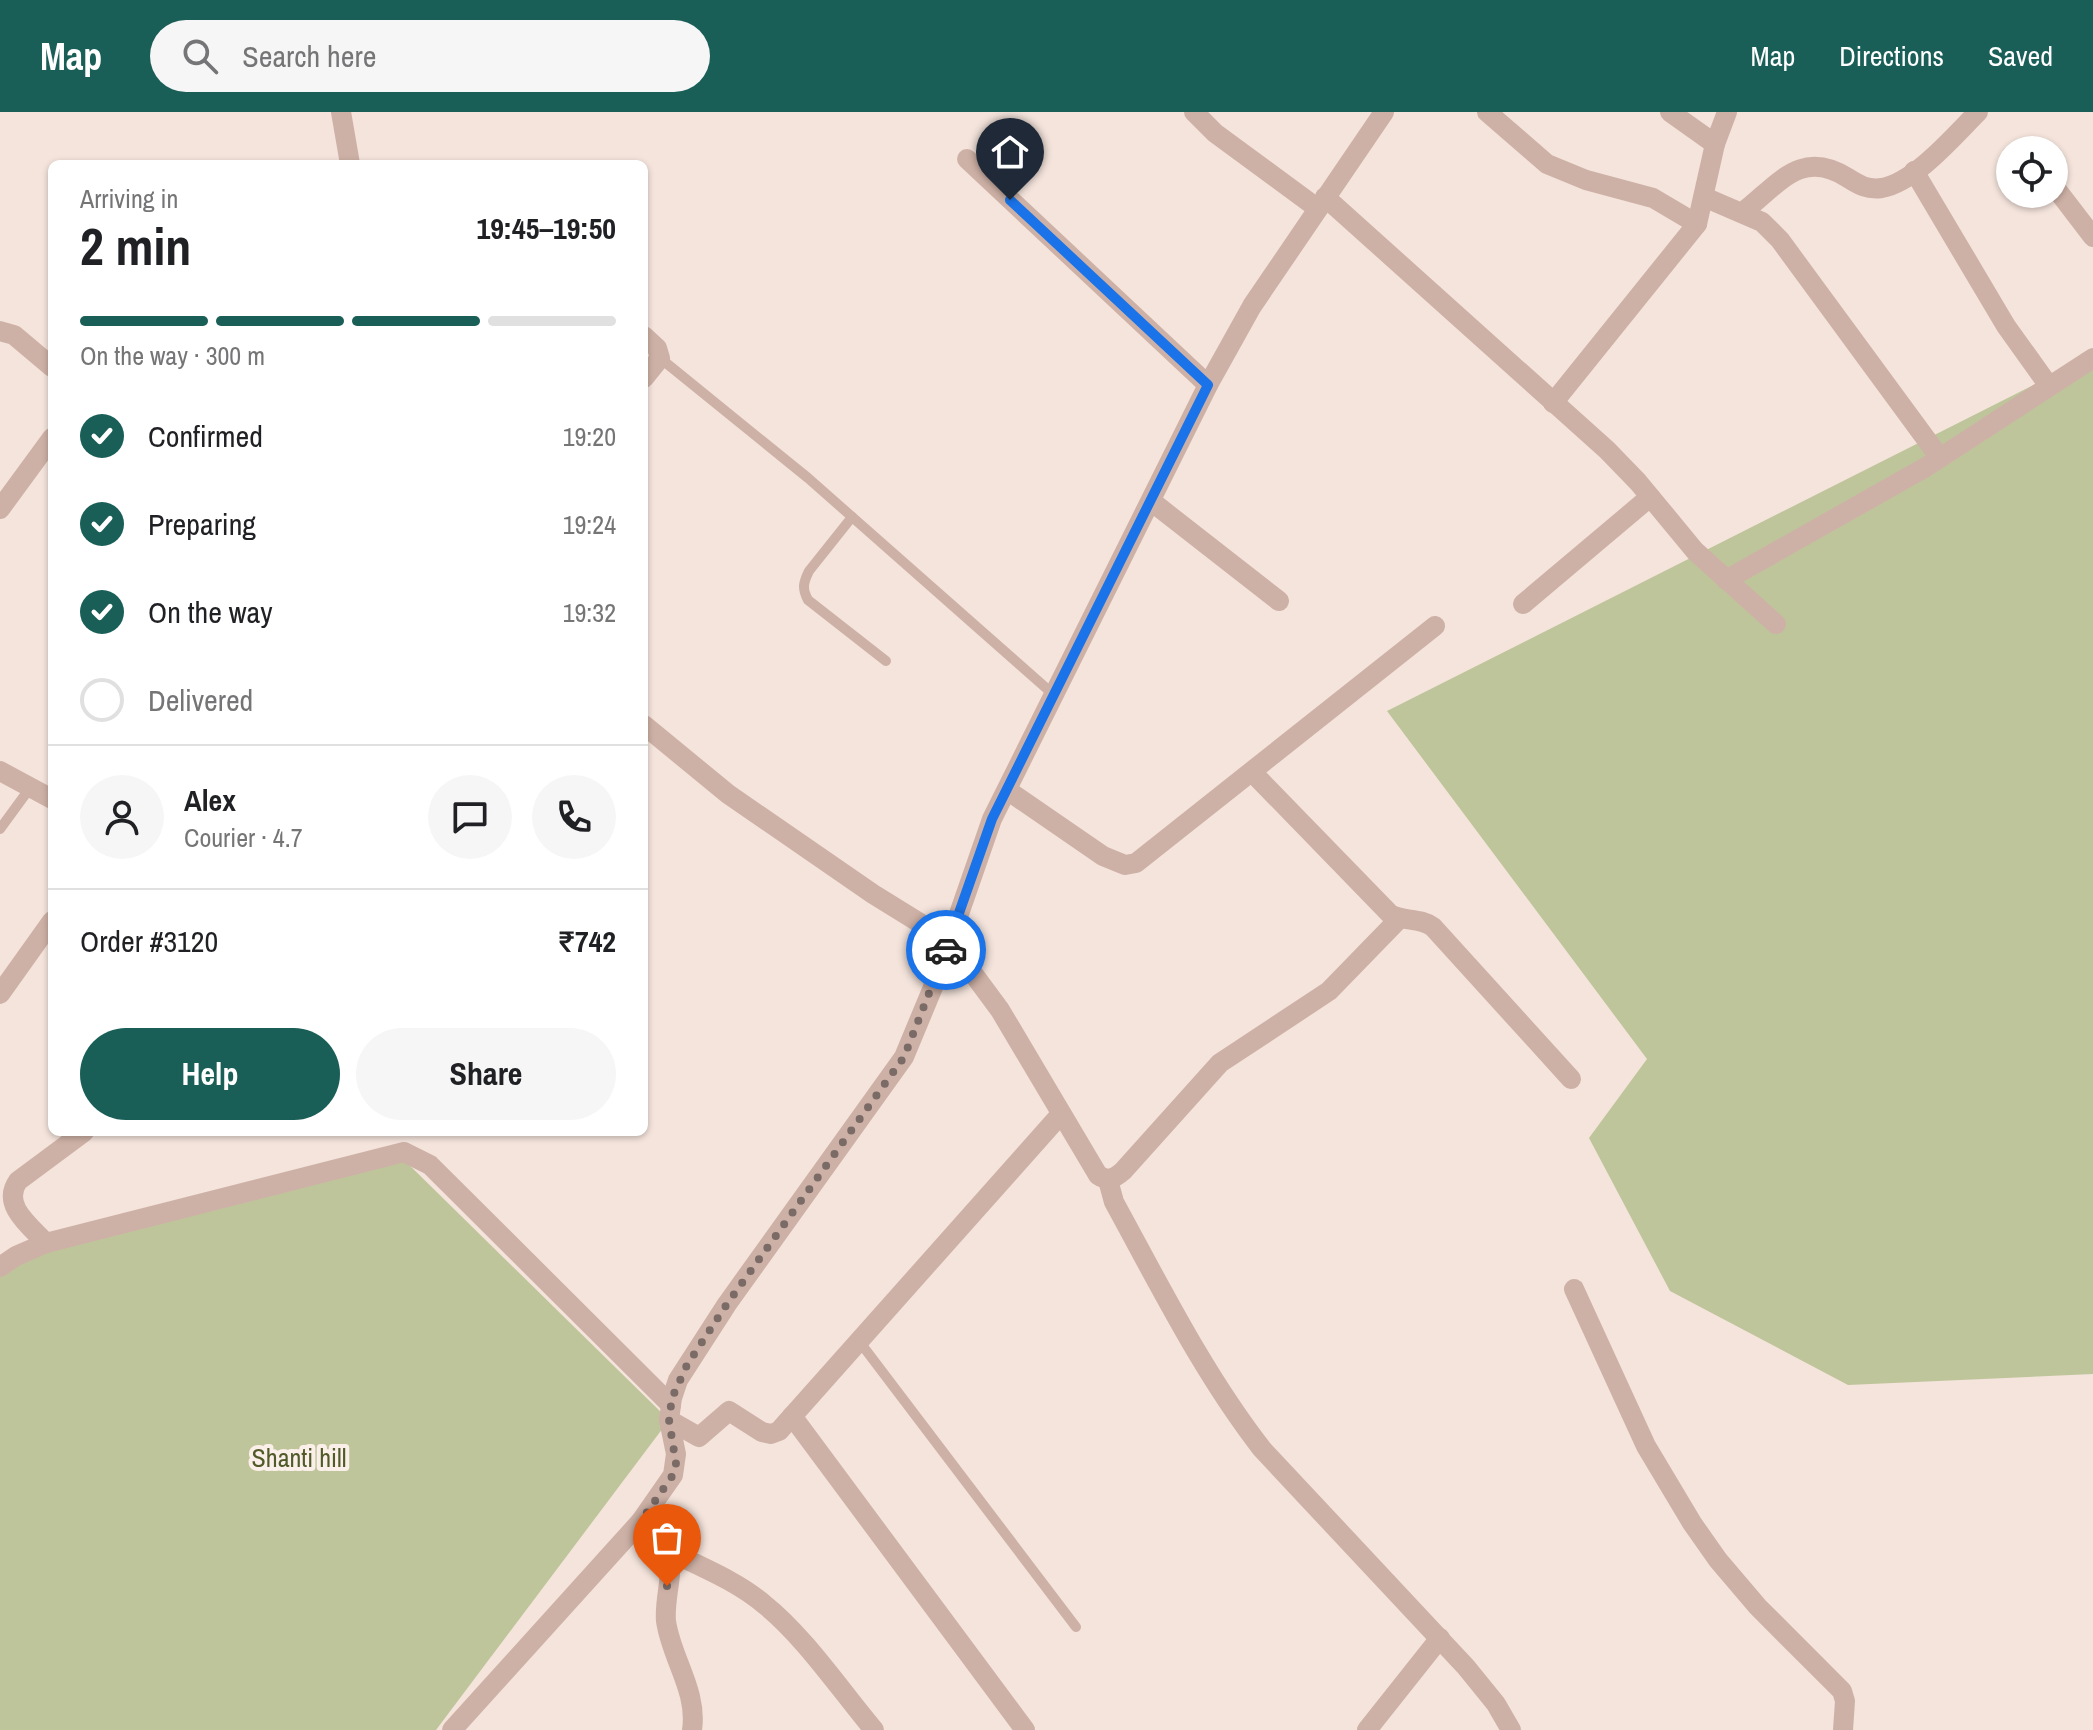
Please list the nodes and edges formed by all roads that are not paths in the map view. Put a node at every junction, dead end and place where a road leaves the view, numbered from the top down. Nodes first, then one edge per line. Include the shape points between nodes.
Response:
1 (341, 112) edge
2 (1194, 112) edge
3 (1384, 112) edge
4 (1487, 112) edge
5 (1670, 112) edge
6 (1727, 112) edge
7 (1978, 112) edge
8 (1715, 144) junction
9 (967, 159) dead end
10 (349, 160) edge
11 (1914, 171) junction
12 (1704, 197) junction
13 (1321, 202) junction
14 (2068, 204) edge
15 (1743, 212) junction
16 (1697, 224) junction
17 (2093, 237) edge
18 (0, 331) edge
19 (648, 340) edge
20 (660, 358) junction
21 (2093, 358) edge
22 (48, 364) edge
23 (648, 373) edge
24 (1208, 385) junction
25 (2049, 386) junction
26 (1553, 403) junction
27 (48, 443) edge
28 (1940, 458) junction
29 (1650, 497) junction
30 (1151, 501) junction
31 (0, 509) edge
32 (852, 517) junction
33 (1726, 580) junction
34 (1279, 601) dead end
35 (1523, 604) dead end
36 (1776, 624) dead end
37 (1435, 626) dead end
38 (886, 661) dead end
39 (1054, 695) junction
40 (648, 728) edge
41 (0, 771) edge
42 (1252, 772) junction
43 (30, 788) junction
44 (1007, 790) junction
45 (48, 797) edge
46 (0, 829) edge
47 (1399, 919) junction
48 (48, 927) edge
49 (949, 941) junction
50 (0, 994) edge
51 (1571, 1079) dead end
52 (1061, 1114) junction
53 (79, 1136) edge
54 (1108, 1180) junction
55 (5, 1197) edge
56 (46, 1243) junction
57 (0, 1267) edge
58 (1574, 1289) dead end
59 (859, 1341) junction
60 (670, 1413) junction
61 (792, 1416) junction
62 (641, 1521) junction
63 (669, 1551) junction
64 (1076, 1627) dead end
65 (1440, 1638) junction
66 (1376, 1727) edge
67 (452, 1730) edge
68 (692, 1730) edge
69 (874, 1730) edge
70 (1025, 1730) edge
71 (1511, 1730) edge
72 (1843, 1730) edge

1 - 10 street
2 - 13 street via 1215,133
3 - 13 street
4 - 16 street via 1547,164 1653,198
5 - 8 street
6 - 8 street
7 - 11 street
8 - 12 street
9 - 24 street
11 - 15 street via 1895,184 1871,188 1829,167 1813,165 1795,171
11 - 25 street via 2006,326
12 - 15 street
12 - 16 street
13 - 24 street via 1252,306
13 - 26 street
14 - 17 street
15 - 28 street via 1780,240
16 - 26 street
18 - 22 street via 14,335
19 - 20 street
20 - 23 street
20 - 32 lane
21 - 25 street
24 - 30 street
25 - 28 street
26 - 29 street
27 - 31 street
28 - 33 street
29 - 33 street via 1684,541
29 - 35 street
30 - 34 street
30 - 39 street
32 - 38 lane via 809,571 803,590 808,600
32 - 39 lane
33 - 36 street
37 - 42 street
39 - 44 street
40 - 49 street via 728,794
41 - 43 street
42 - 44 street via 1146,856 1125,865 1103,856
42 - 47 street
43 - 45 street
43 - 46 lane
44 - 49 street
47 - 51 street via 1433,927
47 - 54 street via 1329,991 1220,1063 1123,1171
48 - 50 street
49 - 52 street via 1000,1010
49 - 60 street via 904,1057 682,1372
52 - 54 street via 1098,1175
52 - 59 street
53 - 55 street via 18,1181
54 - 65 street via 1114,1202 1241,1422
55 - 56 street
56 - 57 street
56 - 60 street via 396,1152 412,1154 430,1165
58 - 72 street via 1646,1446 1692,1523 1758,1607 1842,1691
59 - 61 street
59 - 64 lane
60 - 61 street via 699,1437 729,1411 771,1434
60 - 62 street via 676,1464
61 - 70 street
62 - 63 street
62 - 67 street
63 - 68 street via 667,1622 691,1696
63 - 69 street via 766,1605
65 - 66 street
65 - 71 street via 1484,1688

